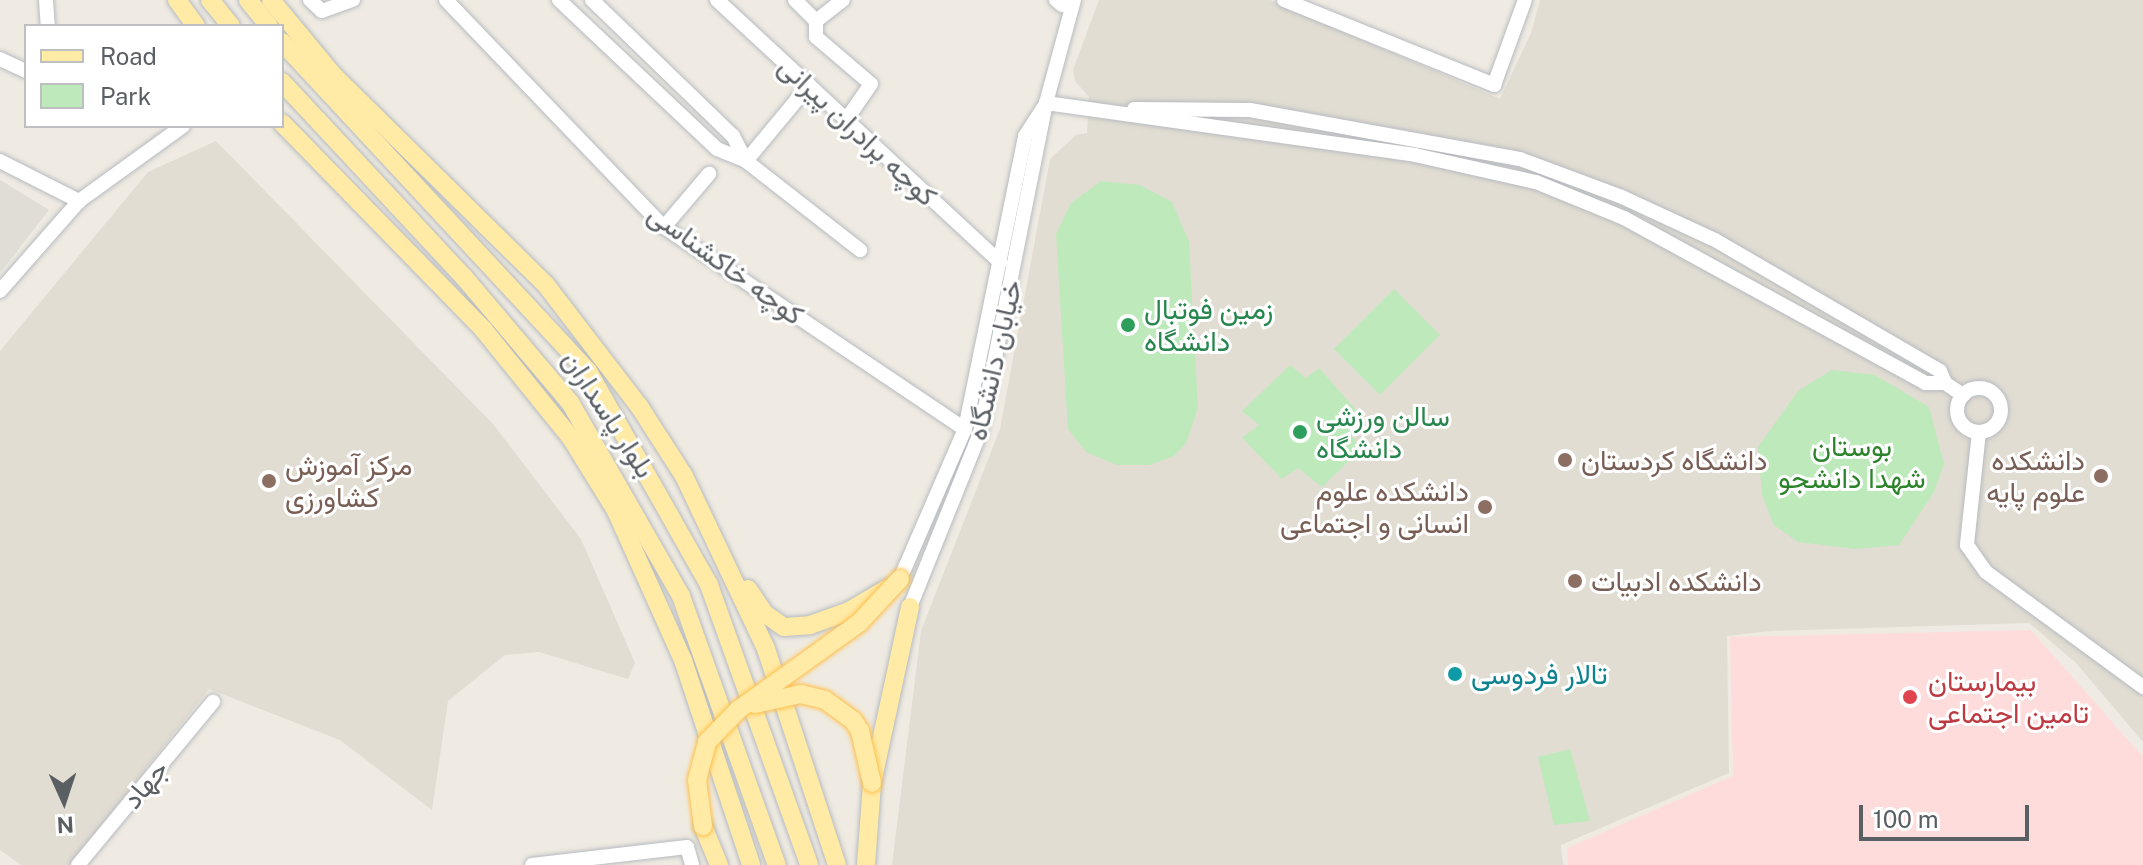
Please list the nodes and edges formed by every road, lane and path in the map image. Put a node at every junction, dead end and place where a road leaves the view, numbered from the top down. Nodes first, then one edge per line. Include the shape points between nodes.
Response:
1 (46, 0) edge
2 (177, 0) edge
3 (210, 0) edge
4 (248, 0) edge
5 (271, 0) edge
6 (310, 0) edge
7 (353, 0) edge
8 (446, 0) edge
9 (559, 0) edge
10 (592, 0) edge
11 (717, 0) edge
12 (795, 0) edge
13 (843, 0) edge
14 (1284, 0) edge
15 (1525, 0) edge
16 (1064, 2) edge
17 (816, 21) junction
18 (48, 24) edge
19 (195, 24) edge
20 (229, 24) edge
21 (267, 24) edge
22 (284, 44) edge
23 (0, 59) edge
24 (24, 70) edge
25 (284, 84) edge
26 (809, 85) junction
27 (1046, 103) junction
28 (1088, 111) junction
29 (846, 120) junction
30 (284, 125) edge
31 (180, 128) edge
32 (1418, 138) junction
33 (1415, 155) junction
34 (0, 161) edge
35 (746, 161) junction
36 (709, 174) dead end
37 (79, 201) junction
38 (664, 227) junction
39 (860, 250) dead end
40 (1000, 262) junction
41 (0, 291) edge
42 (1945, 383) junction
43 (1963, 395) junction
44 (965, 429) junction
45 (1979, 432) junction
46 (713, 538) junction
47 (658, 557) junction
48 (641, 568) junction
49 (900, 579) junction
50 (910, 607) joint
51 (2143, 687) edge
52 (213, 702) dead end
53 (738, 710) junction
54 (872, 783) junction
55 (78, 865) edge
56 (532, 865) edge
57 (692, 865) edge
58 (719, 865) edge
59 (751, 865) edge
60 (777, 865) edge
61 (809, 865) edge
62 (837, 865) edge
63 (866, 865) edge

1 - 18 street
2 - 19 main road
3 - 20 main road
4 - 21 main road
5 - 46 main road via 333,75 546,285 595,343 684,476
6 - 7 street via 322,11
8 - 38 street, کوچه خاکشناسی
9 - 35 street via 717,149
10 - 35 street via 733,136
11 - 26 street, کوچه برادران پیرانی
12 - 17 street
13 - 17 street
14 - 15 street via 1494,85
16 - 27 street, خیابان دانشگاه
17 - 29 street via 816,37 871,84
22 - 61 main road, بلوار پاسداران via 588,371 709,585
23 - 24 street
25 - 47 main road, بلوار پاسداران via 463,276 571,404
26 - 29 street, کوچه برادران پیرانی
26 - 35 street
27 - 28 street
27 - 40 street, خیابان دانشگاه via 1025,136
27 - 50 street, خیابان دانشگاه via 980,433
28 - 32 street via 1250,110
28 - 33 street
29 - 40 street, کوچه برادران پیرانی
30 - 48 main road via 530,382 616,511
31 - 37 street
32 - 33 street
32 - 42 street via 1520,159 1622,197 1715,240 1940,371
33 - 42 street via 1536,182 1624,218 1925,383
34 - 37 street
35 - 39 street
36 - 38 street
37 - 41 street
38 - 44 street, کوچه خاکشناسی
40 - 44 street, خیابان دانشگاه
42 - 43 street
43 - 45 street via 1957,407 1960,421
43 - 45 street via 1983,388 1999,400 1998,421
44 - 49 street, خیابان دانشگاه
45 - 51 street via 1967,545 1986,572
46 - 49 main road via 764,613 784,627 810,625 849,611
46 - 62 main road via 766,649
47 - 48 main road
47 - 60 main road, بلوار پاسداران via 681,596
48 - 59 main road via 683,660
49 - 53 main road, bridge via 859,623
50 - 54 main road
52 - 55 street, جهاد
53 - 54 main road, bridge via 801,694 825,700 860,731
53 - 58 main road, bridge via 707,742 697,780 703,826
54 - 63 main road
56 - 57 street via 687,847

